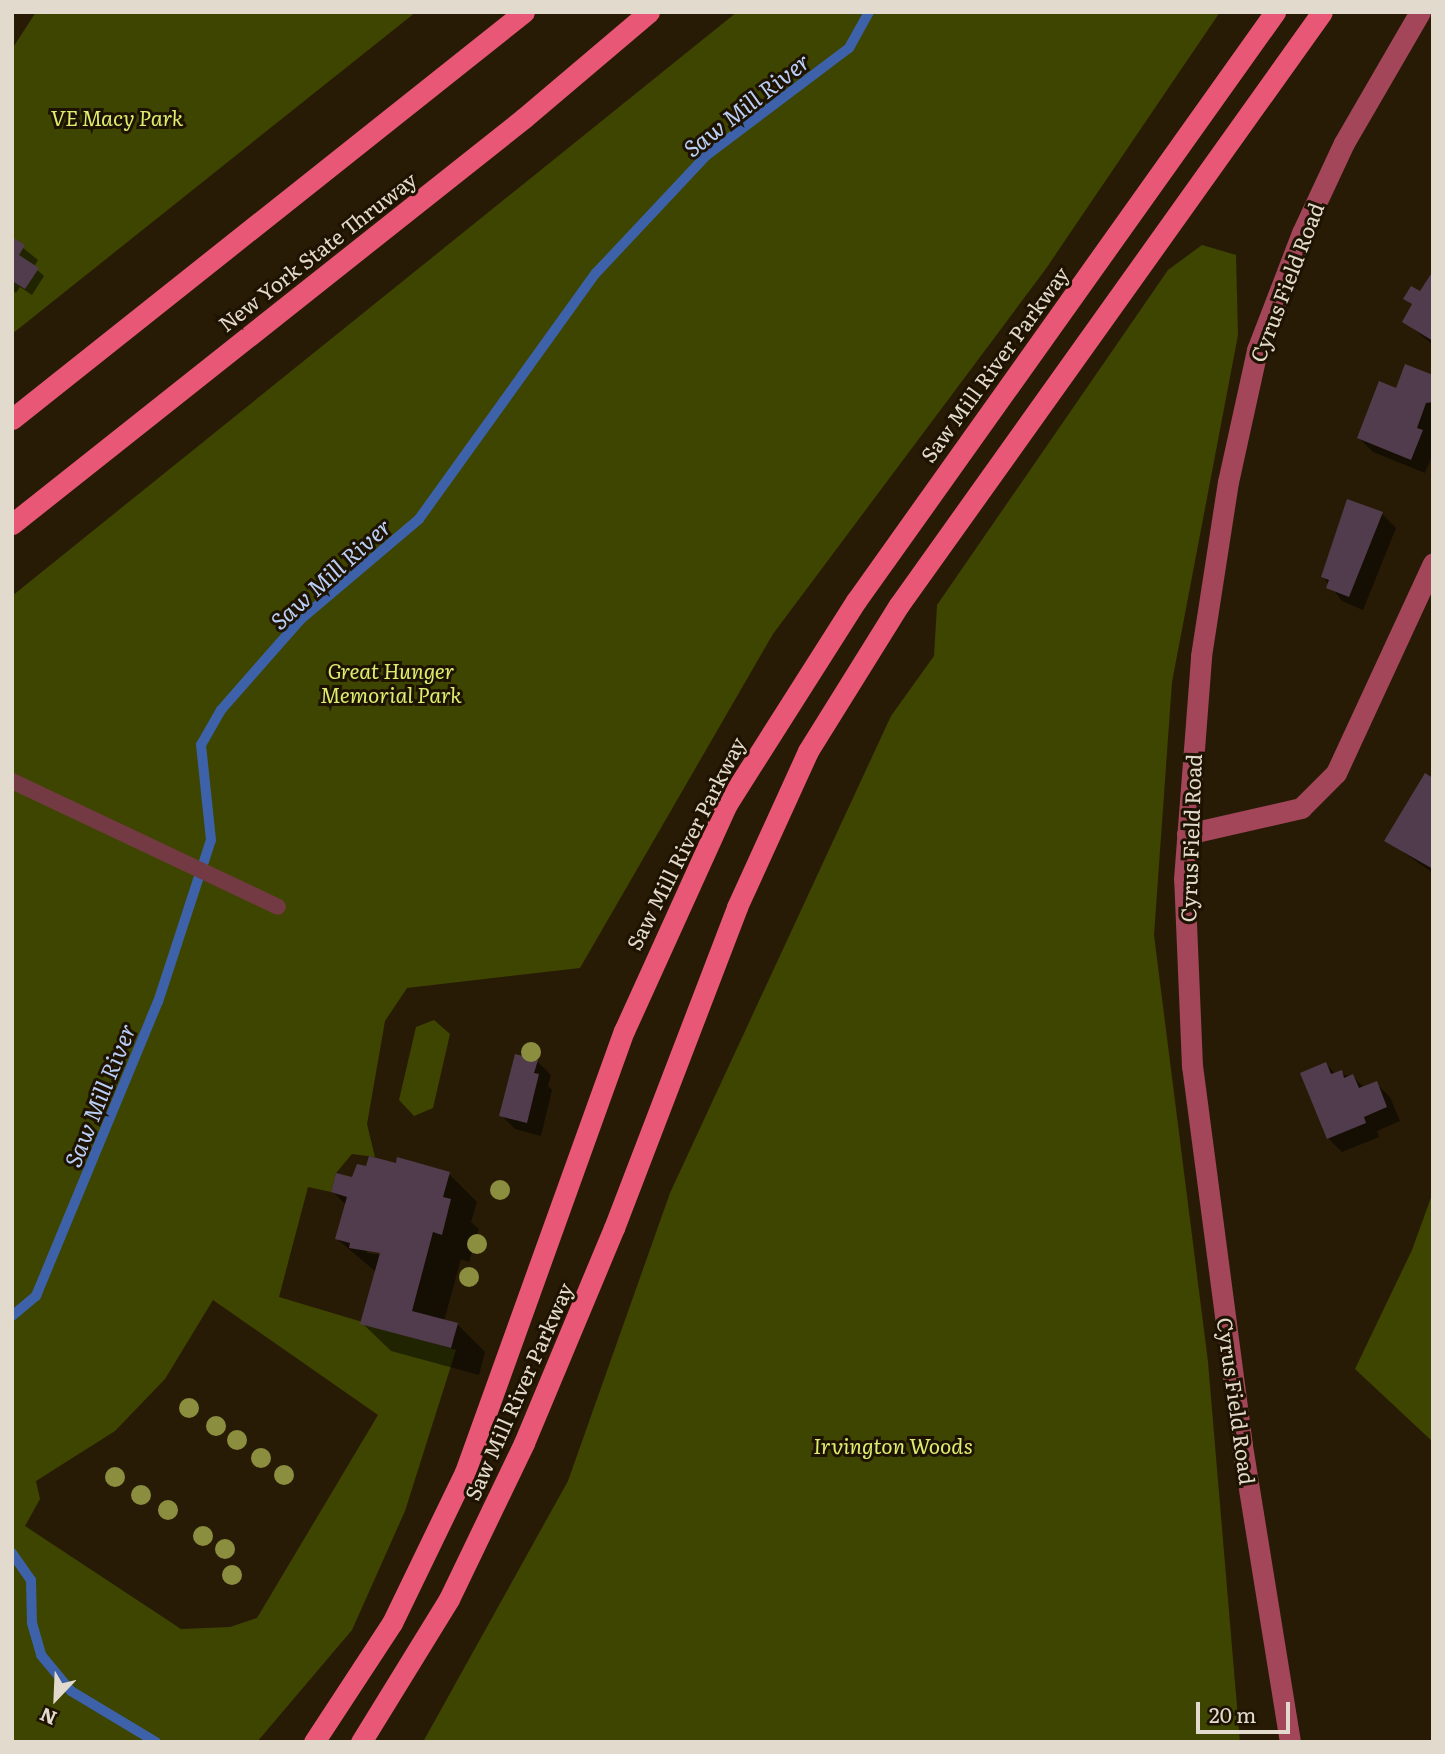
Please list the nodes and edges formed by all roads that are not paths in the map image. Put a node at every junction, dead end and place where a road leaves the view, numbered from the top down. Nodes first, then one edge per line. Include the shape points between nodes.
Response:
1 (524, 12) edge
2 (649, 12) edge
3 (1275, 12) edge
4 (1322, 12) edge
5 (1420, 12) edge
6 (12, 419) edge
7 (12, 524) edge
8 (1433, 563) edge
9 (12, 781) edge
10 (1187, 834) junction
11 (278, 907) dead end
12 (314, 1742) edge
13 (361, 1742) edge
14 (1290, 1742) edge

1 - 6 highway
2 - 7 highway, New York State Thruway via 524,118
3 - 12 highway, Saw Mill River Parkway via 856,601 727,804 670,922 620,1043 465,1472 392,1623
4 - 13 highway, Saw Mill River Parkway via 899,605 808,751 737,907 600,1264 524,1443 443,1609
5 - 10 street, Cyrus Field Road via 1344,143 1302,233 1257,350 1228,482 1200,656
8 - 10 street via 1336,773 1301,808
9 - 11 lane
10 - 14 street, Cyrus Field Road via 1184,879 1192,1066 1242,1445

